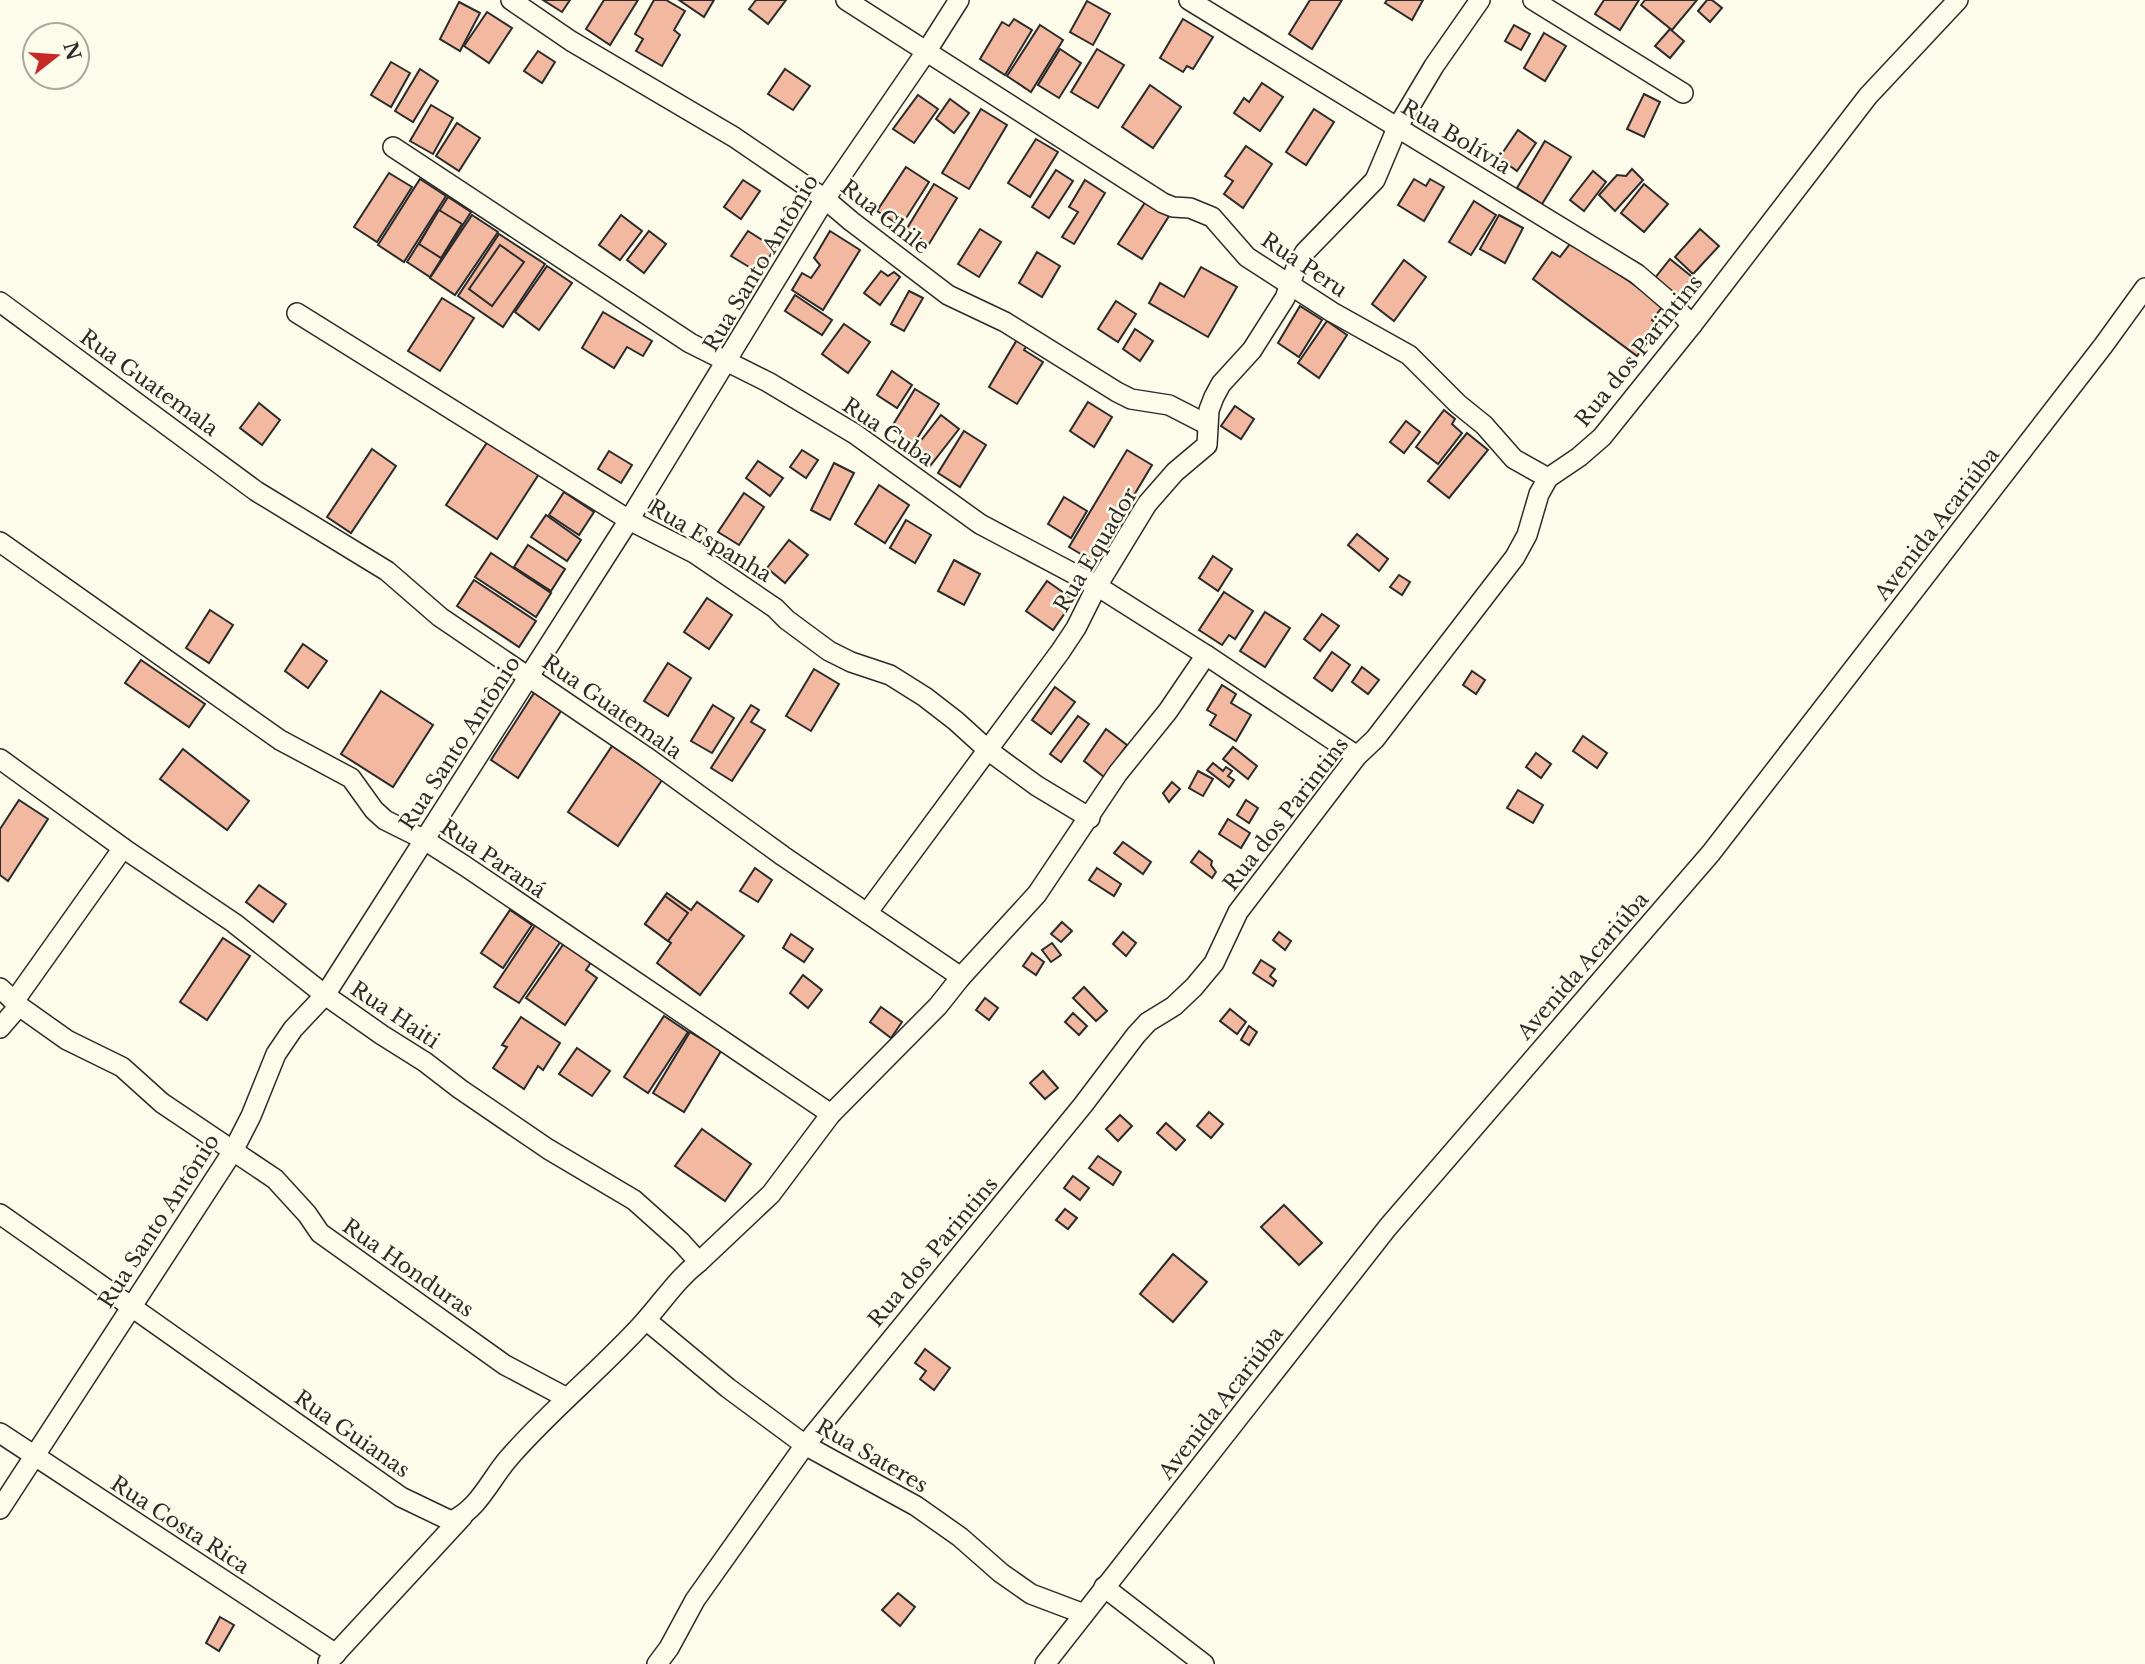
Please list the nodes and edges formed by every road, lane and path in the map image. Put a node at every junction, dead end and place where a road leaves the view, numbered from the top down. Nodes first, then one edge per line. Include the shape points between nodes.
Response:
1 (511, 0) edge
2 (846, 0) edge
3 (959, 0) edge
4 (1189, 0) edge
5 (1480, 0) edge
6 (1533, 0) edge
7 (1958, 0) edge
8 (926, 52) junction
9 (1683, 93) dead end
10 (1397, 128) junction
11 (393, 147) dead end
12 (825, 199) junction
13 (1290, 285) junction
14 (2145, 288) edge
15 (0, 302) edge
16 (297, 313) dead end
17 (1692, 325) junction
18 (727, 362) junction
19 (1206, 424) junction
20 (1548, 478) junction
21 (629, 520) junction
22 (0, 542) edge
23 (1097, 586) junction
24 (1206, 654) junction
25 (530, 677) junction
26 (989, 751) junction
27 (1357, 756) junction
28 (0, 759) edge
29 (1090, 818) junction
30 (423, 839) junction
31 (124, 848) junction
32 (867, 913) junction
33 (961, 977) junction
34 (325, 995) junction
35 (12, 998) edge
36 (0, 1028) edge
37 (831, 1114) junction
38 (233, 1151) junction
39 (0, 1214) edge
40 (699, 1262) junction
41 (131, 1305) junction
42 (646, 1320) junction
43 (567, 1398) junction
44 (0, 1433) edge
45 (805, 1445) junction
46 (33, 1456) junction
47 (0, 1509) edge
48 (463, 1516) junction
49 (1104, 1587) junction
50 (1084, 1614) junction
51 (331, 1659) edge
52 (657, 1664) edge
53 (1045, 1664) edge
54 (1204, 1664) edge

1 - 12 street, Rua Chile via 571,41 734,137
2 - 8 street, Rua Peru
3 - 8 street, Rua Santo Antônio
4 - 10 street, Rua Bolívia
5 - 10 street, Rua Equador
6 - 9 street
7 - 17 street, Rua dos Parintins via 1868,96
8 - 12 street, Rua Santo Antônio
8 - 13 street, Rua Peru via 1163,203 1212,217 1247,257
10 - 13 street, Rua Equador via 1375,180 1313,242
10 - 17 street, Rua Bolívia via 1637,274
11 - 18 street, Rua Cuba via 670,330
12 - 18 street, Rua Santo Antônio
12 - 19 street, Rua Chile via 948,295 1005,321 1117,392 1169,405
13 - 19 street, Rua Equador via 1252,350 1221,384
13 - 20 street, Rua Peru via 1409,355 1514,459
14 - 49 street, Avenida Acariúba via 1710,853 1388,1227
15 - 25 street, Rua Guatemala via 256,491 387,571 440,617
16 - 21 street, Rua Espanha
17 - 20 street, Rua dos Parintins via 1602,437
18 - 21 street, Rua Santo Antônio
18 - 23 street, Rua Cuba via 855,434 980,524
19 - 23 street, Rua Equador via 1207,445 1147,504
20 - 27 street, Rua dos Parintins via 1514,557 1375,739
21 - 25 street, Rua Santo Antônio
21 - 26 street, Rua Espanha via 694,553 830,652 890,675 925,697
22 - 30 street, Rua Paraná via 280,740 351,778 385,820
23 - 24 street, Rua Cuba
23 - 26 street, Rua Equador via 1076,628
24 - 27 street, Rua Cuba
24 - 29 street
25 - 30 street, Rua Santo Antônio
25 - 32 street, Rua Guatemala
26 - 29 street, Rua Espanha
26 - 32 street, Rua Equador
27 - 45 street, Rua dos Parintins via 1238,912 1214,963 1174,1006 1136,1035
28 - 31 street, Rua Haiti
29 - 33 street via 1037,894
30 - 34 street, Rua Santo Antônio
30 - 37 street, Rua Paraná
31 - 34 street, Rua Haiti via 234,923
31 - 35 street
32 - 33 street, Rua Guatemala
33 - 37 street
34 - 38 street, Rua Santo Antônio via 276,1054
34 - 40 street, Rua Haiti via 548,1149 634,1200
35 - 36 street
35 - 38 street, Rua Honduras via 67,1040 122,1067 162,1103
37 - 40 street via 771,1194
38 - 41 street, Rua Santo Antônio
38 - 43 street, Rua Honduras via 275,1179 320,1233 505,1365
39 - 41 street, Rua Guianas
40 - 42 street
41 - 46 street, Rua Santo Antônio
41 - 48 street, Rua Guianas via 401,1497 451,1521
42 - 43 street
42 - 45 street, Rua Sateres
43 - 48 street via 508,1459
44 - 46 street, Rua Costa Rica
45 - 50 street, Rua Sateres via 916,1506 1031,1594
45 - 52 street, Rua dos Parintins via 695,1600
46 - 47 street, Rua Santo Antônio
46 - 51 street, Rua Costa Rica
48 - 51 street
49 - 50 street, Avenida Acariúba
49 - 54 street
50 - 53 street, Avenida Acariúba

